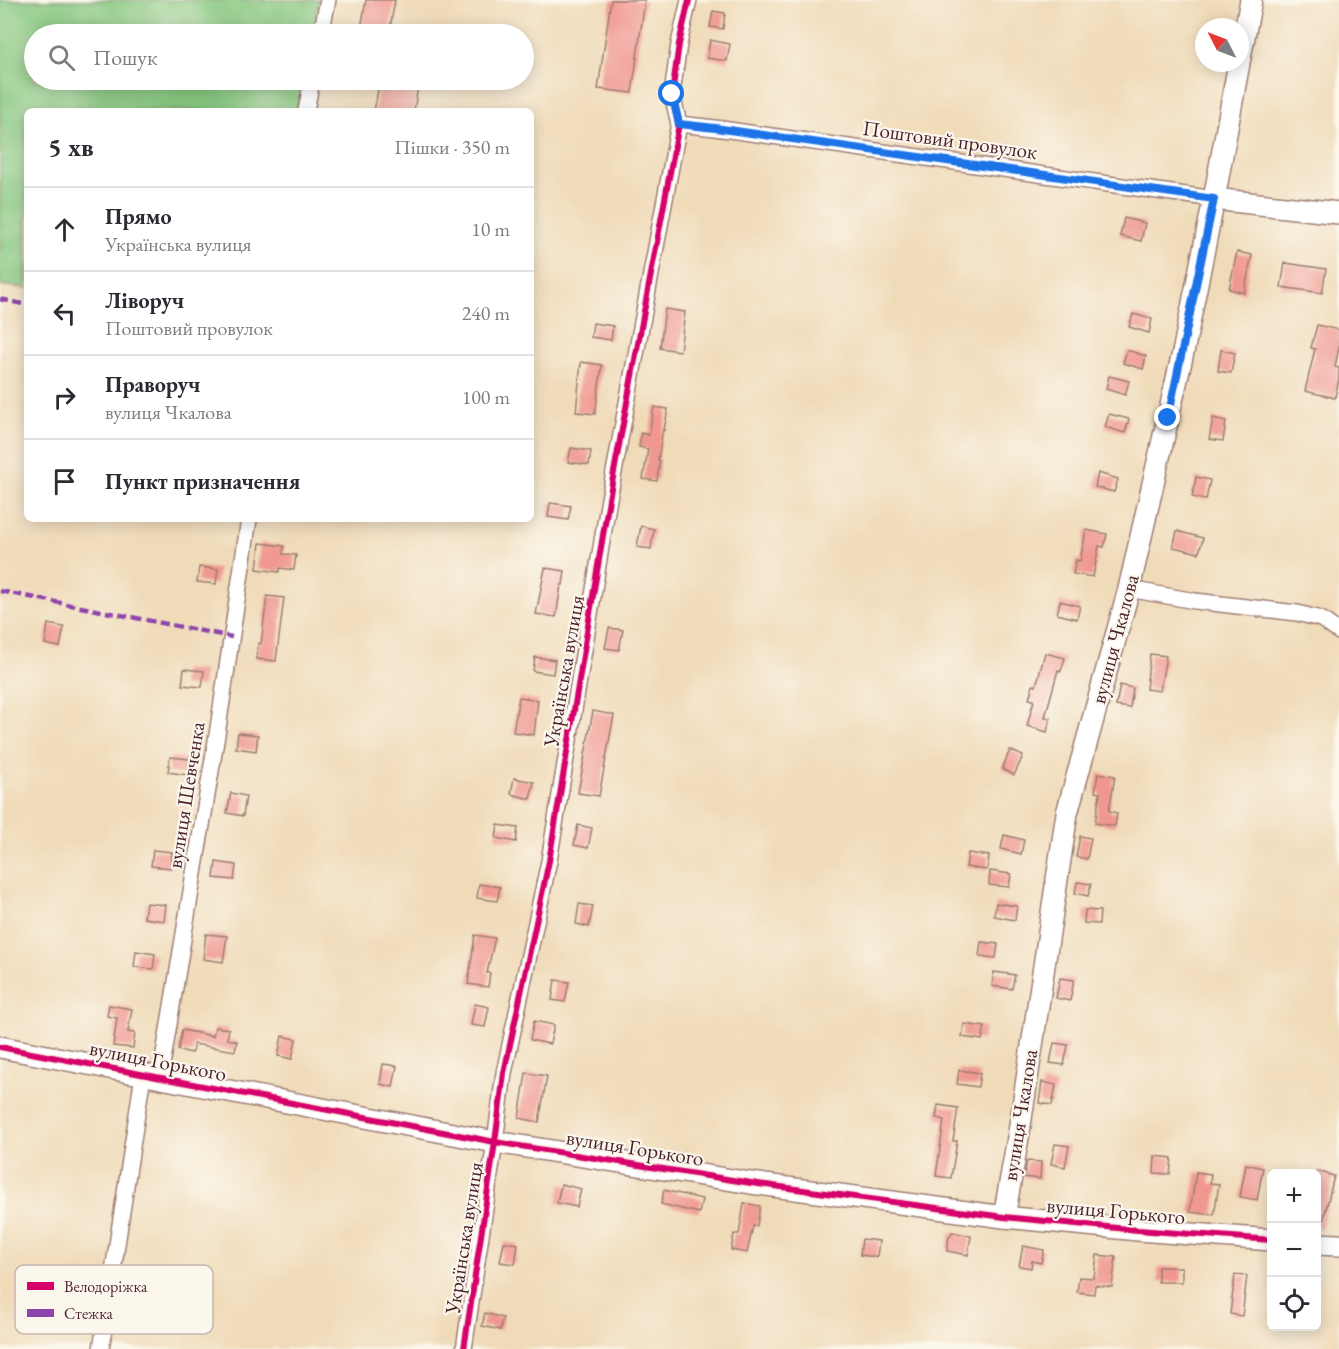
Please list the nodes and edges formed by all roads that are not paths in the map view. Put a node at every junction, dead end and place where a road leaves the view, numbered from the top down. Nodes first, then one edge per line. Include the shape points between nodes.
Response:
1 (328, 0) edge
2 (689, 0) edge
3 (1251, 0) edge
4 (1248, 18) edge
5 (323, 24) edge
6 (1237, 72) edge
7 (310, 90) edge
8 (307, 108) edge
9 (679, 124) junction
10 (1214, 199) junction
11 (1339, 213) edge
12 (249, 522) edge
13 (1130, 589) junction
14 (1339, 632) edge
15 (0, 1047) edge
16 (151, 1076) junction
17 (495, 1142) junction
18 (1004, 1216) junction
19 (1267, 1240) edge
20 (1321, 1244) edge
21 (1339, 1245) edge
22 (116, 1265) edge
23 (104, 1334) edge
24 (101, 1349) edge
25 (464, 1349) edge

1 - 5 street
2 - 9 street, Українська вулиця via 672,94
3 - 4 street
6 - 10 street, вулиця Чкалова
7 - 8 street
9 - 10 street, Поштовий провулок
9 - 17 street, Українська вулиця via 609,499 549,861 504,1073
10 - 11 street
10 - 13 street, вулиця Чкалова
12 - 16 street, вулиця Шевченка via 217,735
13 - 14 street via 1297,614 1321,619
13 - 18 street, вулиця Чкалова via 1066,813
15 - 16 street, вулиця Горького
16 - 17 street, вулиця Горького
16 - 22 street, вулиця Шевченка
17 - 18 street, вулиця Горького via 751,1183
17 - 25 street, Українська вулиця
18 - 19 street, вулиця Горького
20 - 21 street
23 - 24 street, вулиця Шевченка

